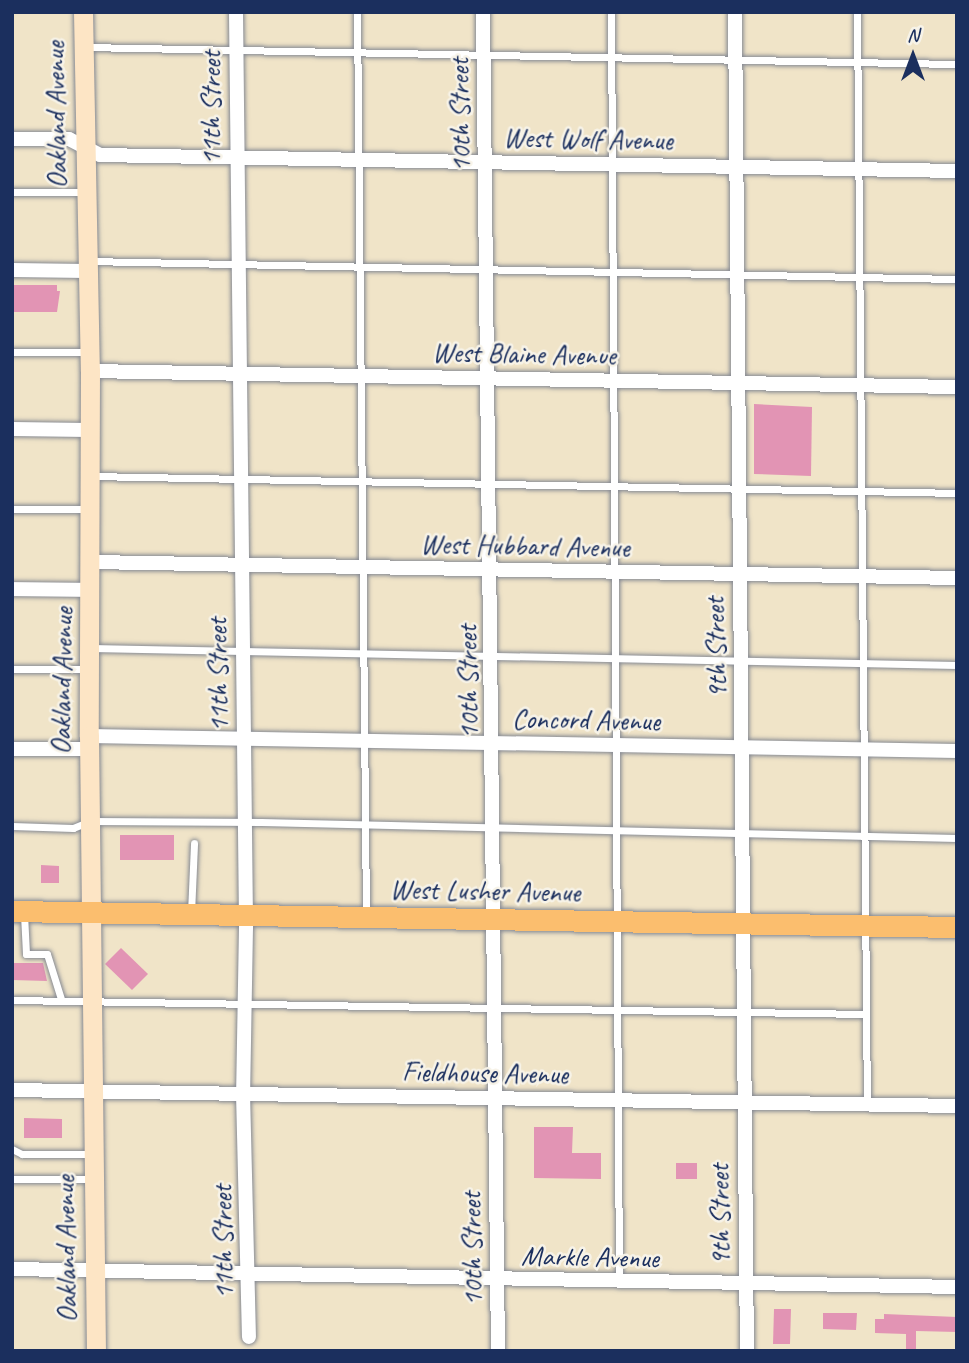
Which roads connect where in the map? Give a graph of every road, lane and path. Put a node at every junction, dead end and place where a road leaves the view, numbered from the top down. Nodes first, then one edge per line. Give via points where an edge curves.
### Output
1 (83, 12) edge
2 (236, 12) edge
3 (357, 12) edge
4 (484, 12) edge
5 (611, 12) edge
6 (734, 12) edge
7 (857, 12) edge
8 (83, 47) junction
9 (235, 50) junction
10 (357, 53) junction
11 (484, 54) junction
12 (611, 57) junction
13 (734, 59) junction
14 (857, 62) junction
15 (957, 64) edge
16 (12, 139) edge
17 (84, 148) junction
18 (235, 157) junction
19 (360, 159) junction
20 (484, 161) junction
21 (612, 164) junction
22 (734, 167) junction
23 (858, 169) junction
24 (957, 171) edge
25 (12, 192) edge
26 (85, 192) junction
27 (237, 265) junction
28 (87, 266) junction
29 (359, 267) junction
30 (488, 269) junction
31 (12, 270) edge
32 (613, 271) junction
33 (736, 272) junction
34 (860, 275) junction
35 (957, 279) edge
36 (12, 352) edge
37 (90, 362) junction
38 (240, 375) junction
39 (362, 377) junction
40 (486, 378) junction
41 (614, 380) junction
42 (736, 382) junction
43 (859, 384) junction
44 (957, 387) edge
45 (12, 429) edge
46 (88, 430) junction
47 (89, 476) junction
48 (241, 479) junction
49 (361, 481) junction
50 (488, 484) junction
51 (615, 486) junction
52 (737, 486) junction
53 (859, 490) junction
54 (957, 493) edge
55 (12, 509) edge
56 (90, 509) junction
57 (92, 562) junction
58 (242, 565) junction
59 (362, 568) junction
60 (490, 570) junction
61 (615, 572) junction
62 (738, 574) junction
63 (861, 576) junction
64 (957, 578) edge
65 (12, 589) edge
66 (92, 590) junction
67 (90, 648) junction
68 (243, 652) junction
69 (366, 654) junction
70 (492, 655) junction
71 (616, 658) junction
72 (740, 660) junction
73 (864, 663) junction
74 (957, 665) edge
75 (12, 669) edge
76 (90, 669) junction
77 (243, 739) junction
78 (366, 741) junction
79 (89, 743) junction
80 (494, 743) junction
81 (617, 745) junction
82 (743, 748) junction
83 (12, 749) edge
84 (864, 750) junction
85 (957, 751) edge
86 (90, 821) junction
87 (245, 822) junction
88 (366, 824) junction
89 (12, 826) edge
90 (493, 826) junction
91 (617, 830) junction
92 (743, 833) junction
93 (866, 836) junction
94 (957, 838) edge
95 (194, 843) dead end
96 (18, 911) edge
97 (91, 912) junction
98 (191, 913) junction
99 (246, 914) junction
100 (366, 916) junction
101 (493, 919) junction
102 (617, 921) junction
103 (744, 924) junction
104 (866, 926) junction
105 (957, 927) edge
106 (61, 999) junction
107 (12, 1000) edge
108 (91, 1000) junction
109 (245, 1002) junction
110 (494, 1007) junction
111 (617, 1010) junction
112 (744, 1014) junction
113 (866, 1014) junction
114 (12, 1090) edge
115 (92, 1090) junction
116 (243, 1093) junction
117 (494, 1097) junction
118 (617, 1100) junction
119 (743, 1103) junction
120 (867, 1105) junction
121 (957, 1106) edge
122 (12, 1149) edge
123 (93, 1154) junction
124 (12, 1179) edge
125 (93, 1179) junction
126 (12, 1269) edge
127 (95, 1270) junction
128 (249, 1274) junction
129 (498, 1280) junction
130 (619, 1282) junction
131 (746, 1283) junction
132 (957, 1287) edge
133 (249, 1337) dead end
134 (96, 1351) edge
135 (498, 1351) edge
136 (747, 1351) edge

1 - 8 street, Oakland Avenue
2 - 9 street, 11th Street
3 - 10 lane
4 - 11 street, 10th Street
5 - 12 lane
6 - 13 street, 9th Street
7 - 14 lane
8 - 9 lane
8 - 17 street, Oakland Avenue
9 - 10 lane
9 - 18 street, 11th Street
10 - 11 lane
10 - 19 lane
11 - 12 lane
11 - 20 street, 10th Street
12 - 13 lane
12 - 21 lane
13 - 14 lane
13 - 22 street, 9th Street
14 - 15 lane
14 - 23 lane
16 - 17 street, West Wolf Avenue via 69,139
17 - 18 street, West Wolf Avenue via 100,155
17 - 26 street, Oakland Avenue
18 - 19 street, West Wolf Avenue
18 - 27 street, 11th Street
19 - 20 street, West Wolf Avenue
19 - 29 lane
20 - 21 street, West Wolf Avenue
20 - 30 street, 10th Street
21 - 22 street, West Wolf Avenue
21 - 32 lane
22 - 23 street, West Wolf Avenue
22 - 33 street, 9th Street
23 - 24 street, West Wolf Avenue
23 - 34 lane
25 - 26 lane
26 - 28 street, Oakland Avenue
27 - 28 lane
27 - 29 lane
27 - 38 street, 11th Street
28 - 31 street
28 - 37 street, Oakland Avenue
29 - 30 lane
29 - 39 lane
30 - 32 lane
30 - 40 street, 10th Street
32 - 33 lane
32 - 41 lane
33 - 34 lane
33 - 42 street, 9th Street
34 - 35 lane
34 - 43 lane
36 - 37 lane
37 - 38 street, West Blaine Avenue
37 - 46 street, Oakland Avenue
38 - 39 street, West Blaine Avenue
38 - 48 street, 11th Street
39 - 40 street, West Blaine Avenue
39 - 49 lane
40 - 41 street, West Blaine Avenue
40 - 50 street, 10th Street
41 - 42 street, West Blaine Avenue
41 - 51 lane
42 - 43 street, West Blaine Avenue
42 - 52 street, 9th Street
43 - 44 street, West Blaine Avenue
43 - 53 lane
45 - 46 street
46 - 47 street, Oakland Avenue
47 - 48 lane
47 - 56 street, Oakland Avenue
48 - 49 lane
48 - 58 street, 11th Street
49 - 50 lane
49 - 59 lane
50 - 51 lane
50 - 60 street, 10th Street
51 - 52 lane
51 - 61 lane
52 - 53 lane
52 - 62 street, 9th Street
53 - 54 lane
53 - 63 lane
55 - 56 lane
56 - 57 street, Oakland Avenue
57 - 58 street, West Hubbard Avenue
57 - 66 street, Oakland Avenue
58 - 59 street, West Hubbard Avenue
58 - 68 street, 11th Street
59 - 60 street, West Hubbard Avenue
59 - 69 lane
60 - 61 street, West Hubbard Avenue
60 - 70 street, 10th Street
61 - 62 street, West Hubbard Avenue
61 - 71 lane
62 - 63 street, West Hubbard Avenue
62 - 72 street, 9th Street
63 - 64 street, West Hubbard Avenue
63 - 73 lane
65 - 66 street
66 - 67 street, Oakland Avenue
67 - 68 lane
67 - 76 street, Oakland Avenue
68 - 69 lane
68 - 77 street, 11th Street
69 - 70 lane
69 - 78 lane
70 - 71 lane
70 - 80 street, 10th Street
71 - 72 lane
71 - 81 lane
72 - 73 lane
72 - 82 street, 9th Street
73 - 74 lane
73 - 84 lane
75 - 76 lane
76 - 79 street, Oakland Avenue
77 - 78 street, Concord Avenue
77 - 79 street, Concord Avenue
77 - 87 street, 11th Street
78 - 80 street, Concord Avenue
78 - 88 lane
79 - 83 street, Concord Avenue
79 - 86 street, Oakland Avenue
80 - 81 street, Concord Avenue
80 - 90 street, 10th Street
81 - 82 street, Concord Avenue
81 - 91 lane
82 - 84 street, Concord Avenue
82 - 92 street, 9th Street
84 - 85 street, Concord Avenue
84 - 93 lane
86 - 87 lane
86 - 89 lane via 73,828
86 - 97 street, Oakland Avenue
87 - 88 lane
87 - 99 street, 11th Street
88 - 90 lane
88 - 100 lane
90 - 91 lane
90 - 101 street, 10th Street
91 - 92 lane
91 - 102 lane
92 - 93 lane
92 - 103 street, 9th Street
93 - 94 lane
93 - 104 lane
95 - 98 lane
96 - 97 main road, West Lusher Avenue
96 - 106 lane via 26,954 47,954
97 - 98 main road, West Lusher Avenue
97 - 108 street, Oakland Avenue
98 - 99 main road, West Lusher Avenue
99 - 100 main road, West Lusher Avenue
99 - 109 street, 11th Street
100 - 101 main road, West Lusher Avenue
101 - 102 main road, West Lusher Avenue
101 - 110 street, 10th Street
102 - 103 main road, West Lusher Avenue
102 - 111 lane
103 - 104 main road, West Lusher Avenue
103 - 112 street, 9th Street
104 - 105 main road, West Lusher Avenue
104 - 113 lane
106 - 107 lane
106 - 108 lane
108 - 109 lane
108 - 115 street, Oakland Avenue
109 - 110 lane
109 - 116 street, 11th Street
110 - 111 lane
110 - 117 street, 10th Street
111 - 112 lane
111 - 118 lane
112 - 113 lane
112 - 119 street, 9th Street
113 - 120 lane
114 - 115 street, Fieldhouse Avenue
115 - 116 street, Fieldhouse Avenue
115 - 123 street, Oakland Avenue
116 - 117 street, Fieldhouse Avenue
116 - 128 street, 11th Street
117 - 118 street, Fieldhouse Avenue
117 - 129 street, 10th Street
118 - 119 street, Fieldhouse Avenue
118 - 130 lane
119 - 120 street, Fieldhouse Avenue
119 - 131 street, 9th Street
120 - 121 street, Fieldhouse Avenue
122 - 123 lane via 22,1154
123 - 125 street, Oakland Avenue
124 - 125 lane
125 - 127 street, Oakland Avenue
126 - 127 street, Markle Avenue
127 - 128 street, Markle Avenue
127 - 134 street, Oakland Avenue
128 - 129 street, Markle Avenue
128 - 133 street, 11th Street
129 - 130 street, Markle Avenue
129 - 135 street, 10th Street
130 - 131 street, Markle Avenue
131 - 132 street, Markle Avenue
131 - 136 street, 9th Street

